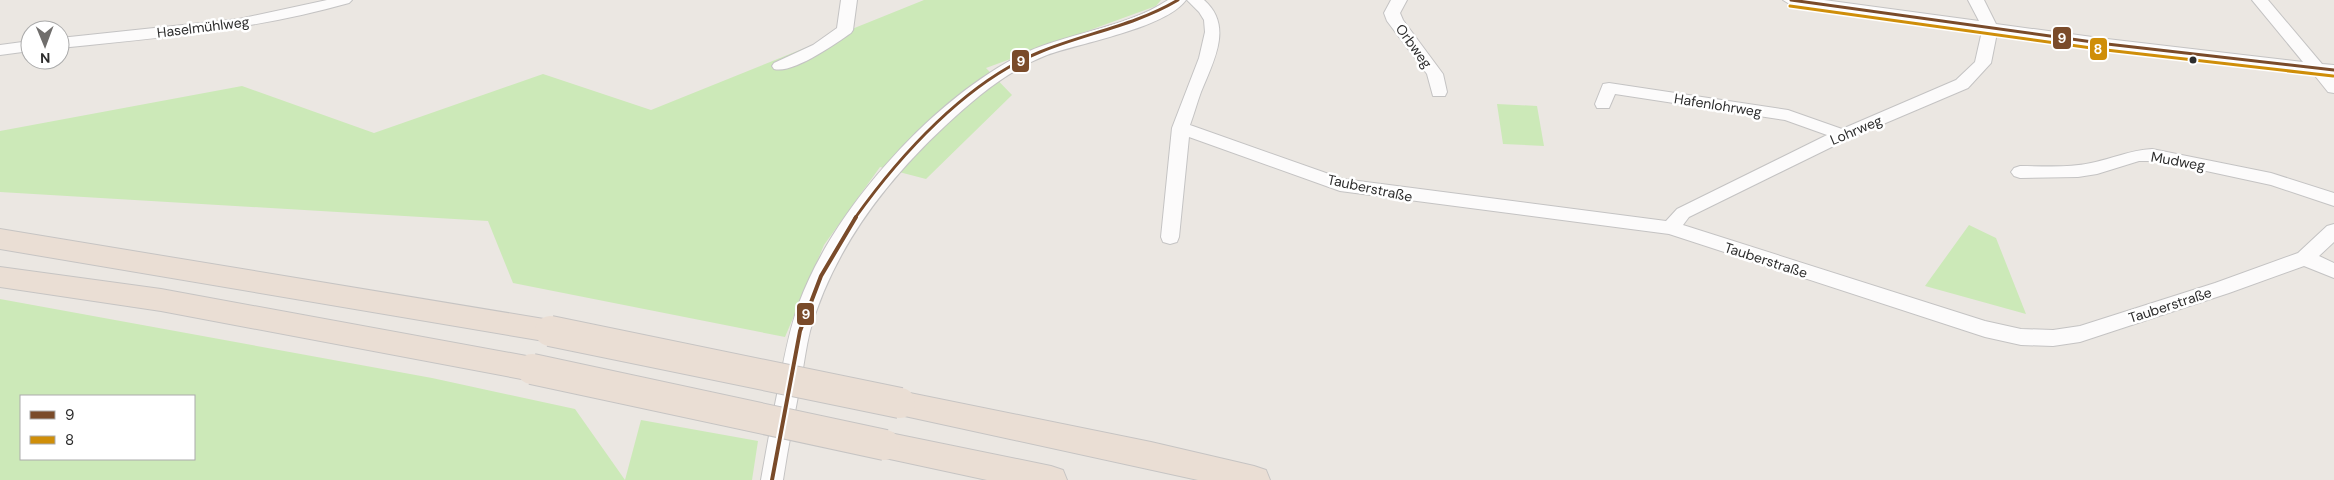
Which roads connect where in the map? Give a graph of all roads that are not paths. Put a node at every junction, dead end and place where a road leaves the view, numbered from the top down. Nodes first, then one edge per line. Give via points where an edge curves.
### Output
1 (344, 0) edge
2 (849, 0) edge
3 (1178, 0) edge
4 (1195, 0) edge
5 (1399, 0) edge
6 (1791, 0) edge
7 (1976, 0) edge
8 (2260, 0) edge
9 (1990, 28) junction
10 (70, 42) edge
11 (20, 47) edge
12 (0, 50) edge
13 (780, 66) dead end
14 (2326, 69) edge
15 (2334, 88) edge
16 (1439, 92) dead end
17 (1603, 104) dead end
18 (1181, 128) junction
19 (1842, 135) junction
20 (2020, 172) dead end
21 (2334, 200) edge
22 (1670, 228) junction
23 (2334, 231) edge
24 (1170, 237) dead end
25 (0, 239) edge
26 (2305, 258) junction
27 (2334, 271) edge
28 (0, 277) edge
29 (772, 480) edge
30 (1050, 480) edge
31 (1254, 480) edge

1 - 10 street, Haselmühlweg via 235,25
2 - 13 street via 845,30 819,48
3 - 29 street via 1149,18 1054,46 1020,61 973,91 898,162 867,198 834,249 800,332
4 - 18 street via 1205,6 1212,18 1212,36 1209,54
5 - 16 street, Orbweg via 1392,13 1395,21 1435,74
6 - 9 street
7 - 9 street
8 - 14 street
9 - 14 street
9 - 19 street, Lohrweg via 1982,63 1962,84
11 - 12 street
14 - 15 street
17 - 19 street, Hafenlohrweg via 1609,88 1788,115
18 - 22 street, Tauberstraße via 1340,184 1368,190
18 - 24 street
19 - 22 street, Lohrweg via 1683,213
20 - 21 street, Mudweg via 2088,169 2131,157 2165,156 2271,179 2318,192
22 - 26 street, Tauberstraße via 1986,330 2021,337 2053,338 2080,334
23 - 26 street, Tauberstraße
25 - 31 highway, bridge via 550,331 1151,455
26 - 27 street
28 - 30 highway, bridge via 161,300 532,369

